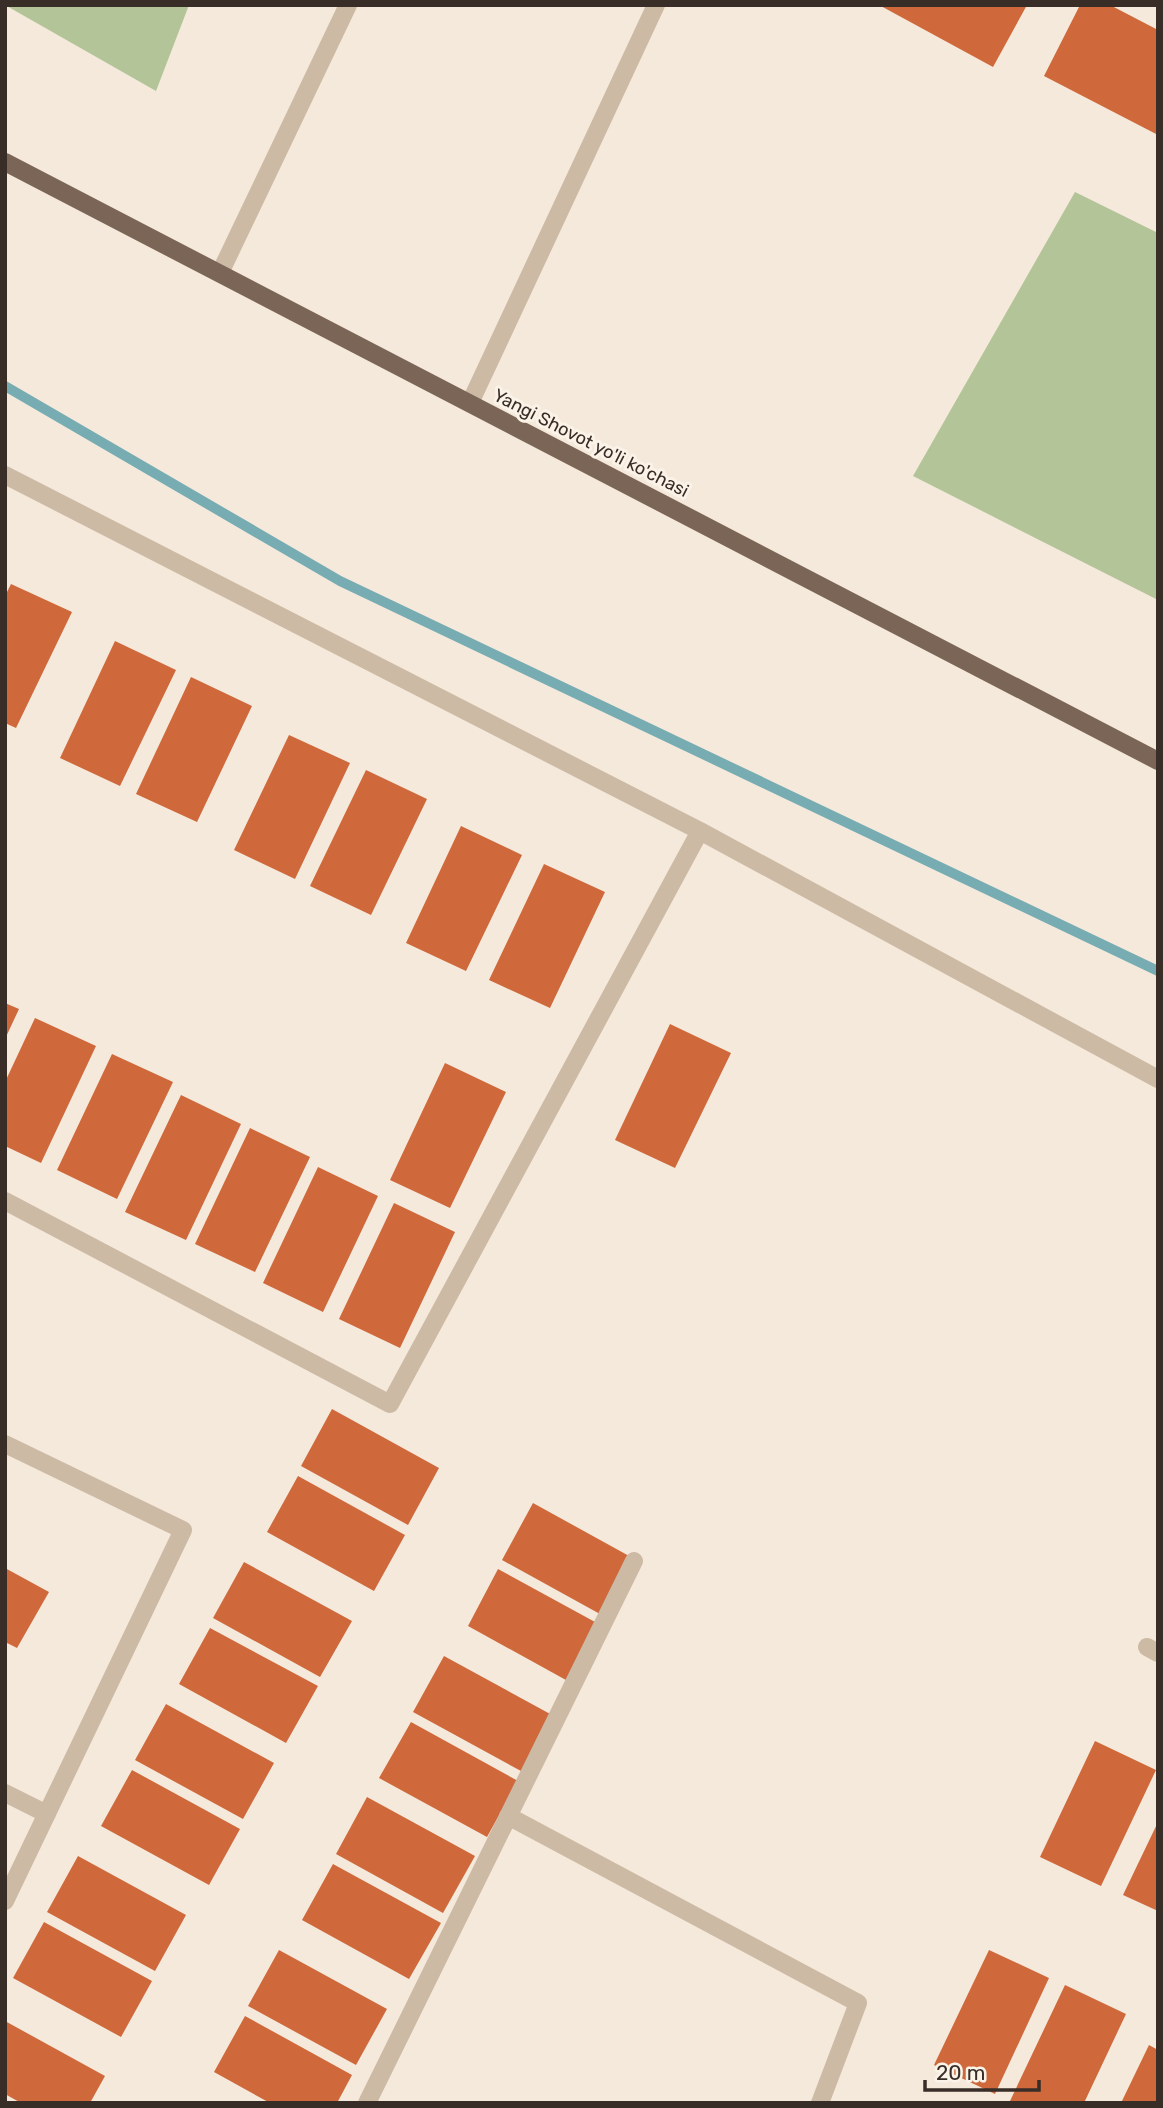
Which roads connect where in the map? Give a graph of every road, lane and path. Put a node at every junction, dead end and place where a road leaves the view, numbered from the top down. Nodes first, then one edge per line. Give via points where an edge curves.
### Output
1 (348, 5) edge
2 (656, 5) edge
3 (5, 162) edge
4 (220, 273) junction
5 (470, 403) junction
6 (5, 475) edge
7 (1158, 761) edge
8 (699, 831) junction
9 (1158, 1079) edge
10 (5, 1201) edge
11 (5, 1444) edge
12 (634, 1561) dead end
13 (5, 1793) edge
14 (47, 1814) junction
15 (508, 1816) junction
16 (5, 1901) edge
17 (367, 2103) edge
18 (820, 2103) edge

1 - 4 street
2 - 5 street
3 - 4 main road, Yangi Shovot yo'li ko'chasi
4 - 5 main road, Yangi Shovot yo'li ko'chasi
5 - 7 main road, Yangi Shovot yo'li ko'chasi
6 - 8 street
8 - 9 street
8 - 10 street via 390,1404
11 - 14 street via 183,1530
12 - 15 street
13 - 14 street
14 - 16 street
15 - 17 street
15 - 18 street via 858,2003

